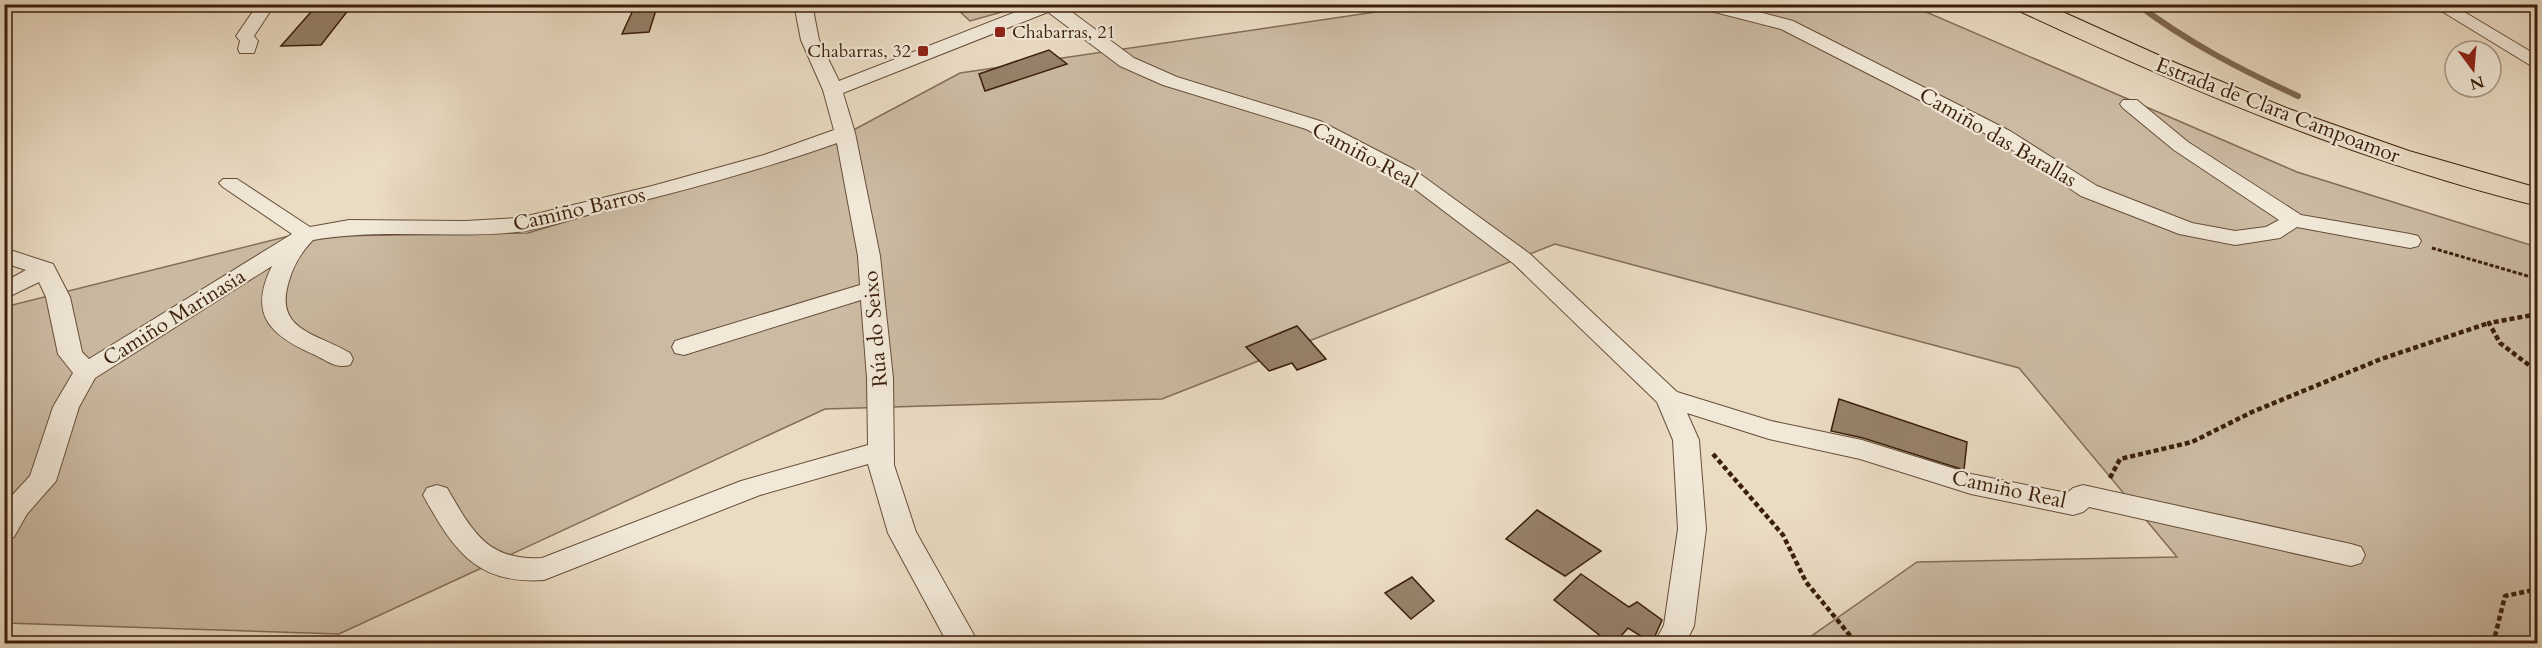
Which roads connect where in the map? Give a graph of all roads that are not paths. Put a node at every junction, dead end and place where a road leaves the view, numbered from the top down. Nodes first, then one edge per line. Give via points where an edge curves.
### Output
1 (267, 4) edge
2 (803, 4) edge
3 (1705, 4) edge
4 (2024, 4) edge
5 (2048, 4) edge
6 (2438, 4) edge
7 (1050, 5) edge
8 (247, 49) dead end
9 (2538, 64) edge
10 (832, 90) junction
11 (2130, 104) dead end
12 (845, 133) junction
13 (230, 183) dead end
14 (2538, 186) edge
15 (2538, 198) edge
16 (2294, 220) junction
17 (306, 235) junction
18 (2410, 242) road end
19 (4, 255) edge
20 (45, 269) junction
21 (873, 289) junction
22 (4, 292) edge
23 (684, 347) dead end
24 (341, 359) dead end
25 (86, 372) junction
26 (1668, 398) junction
27 (879, 452) junction
28 (437, 495) dead end
29 (4, 529) edge
30 (2351, 555) dead end
31 (964, 644) edge
32 (1669, 644) edge

1 - 8 street via 245,36 249,41
2 - 10 street, Rúa do Seixo via 810,40
3 - 16 street, Camiño das Barallas via 1798,30 2003,135 2089,191 2187,229 2235,238 2272,233
4 - 15 main road, Estrada de Clara Campoamor via 2303,124 2418,164
5 - 14 main road, Estrada de Clara Campoamor via 2325,121
6 - 9 street
7 - 10 street
7 - 26 street, Camiño Real via 1127,62 1170,81 1313,125 1406,173 1522,260
10 - 12 street, Rúa do Seixo
11 - 16 street via 2181,146
12 - 17 street, Camiño Barros via 658,191 519,225 349,227
12 - 21 street, Rúa do Seixo
13 - 17 street
16 - 18 street
17 - 24 street via 276,284 276,317 288,332
17 - 25 street, Camiño Marinasia
19 - 20 street
20 - 22 street
20 - 25 street, Camiño Marinasia via 58,297 70,354
21 - 23 street
21 - 27 street, Rúa do Seixo via 880,378
25 - 29 street via 66,407 42,481 17,507
26 - 30 street, Camiño Real via 1769,430 1862,450 1971,484 2073,505 2083,495
26 - 32 street, Camiño Real via 1686,440 1692,529 1679,627
27 - 28 street via 812,468 703,505 544,569 524,572 496,565 478,554 454,525
27 - 31 street, Rúa do Seixo via 902,533

